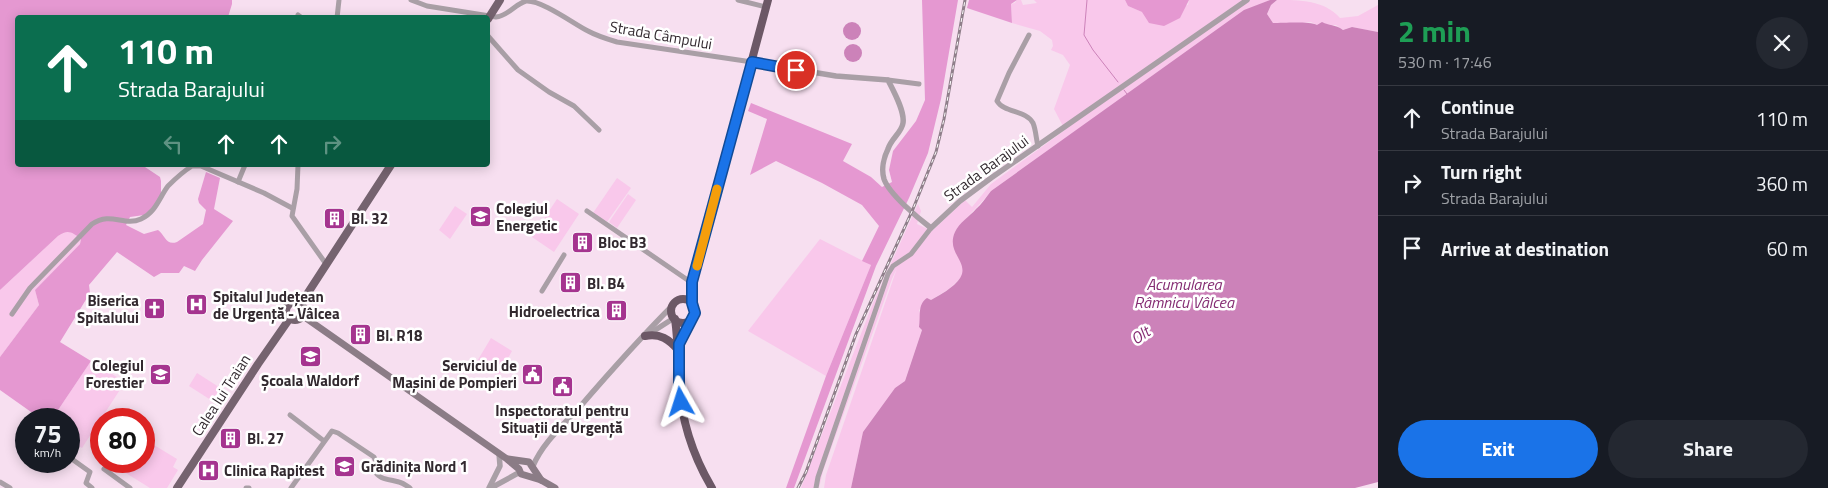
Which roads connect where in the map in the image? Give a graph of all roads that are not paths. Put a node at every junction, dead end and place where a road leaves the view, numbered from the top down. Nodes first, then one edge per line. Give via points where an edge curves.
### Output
1 (339, 0) edge
2 (410, 0) edge
3 (500, 0) edge
4 (738, 0) edge
5 (1247, 0) edge
6 (526, 1) edge
7 (767, 3) edge
8 (337, 15) edge
9 (474, 15) edge
10 (490, 16) edge
11 (490, 18) edge
12 (1029, 35) dead end
13 (490, 38) edge
14 (752, 62) junction
15 (888, 80) junction
16 (919, 84) dead end
17 (599, 130) dead end
18 (1038, 146) junction
19 (190, 167) edge
20 (200, 167) edge
21 (244, 167) edge
22 (298, 167) edge
23 (390, 167) edge
24 (238, 182) junction
25 (292, 208) junction
26 (587, 211) dead end
27 (931, 228) junction
28 (564, 255) dead end
29 (326, 264) junction
30 (692, 282) junction
31 (542, 291) dead end
32 (677, 302) junction
33 (692, 303) junction
34 (300, 305) junction
35 (12, 314) dead end
36 (302, 316) junction
37 (290, 318) junction
38 (675, 319) junction
39 (691, 320) junction
40 (645, 336) junction
41 (637, 342) junction
42 (679, 348) junction
43 (290, 415) dead end
44 (324, 441) junction
45 (499, 453) junction
46 (508, 459) junction
47 (530, 464) junction
48 (80, 465) edge
49 (520, 471) junction
50 (109, 473) edge
51 (528, 475) junction
52 (541, 480) junction
53 (0, 482) edge
54 (10, 488) edge
55 (92, 488) edge
56 (130, 488) edge
57 (177, 488) edge
58 (291, 488) edge
59 (410, 488) edge
60 (490, 488) edge
61 (555, 488) edge
62 (712, 488) edge
63 (816, 488) edge

1 - 8 street
2 - 9 street
3 - 10 main road
4 - 7 street
5 - 18 street, Strada Barajului
6 - 11 street, Strada Câmpului via 502,16
6 - 14 street, Strada Câmpului via 546,5 588,31 617,42
7 - 14 highway
12 - 18 street via 997,101 1032,122
13 - 17 street via 518,70 574,106
14 - 15 street via 836,76
14 - 30 highway
15 - 16 street
15 - 27 street via 904,122 887,151 884,174 888,186
18 - 27 street, Strada Barajului via 960,201
19 - 35 street via 169,185 154,210 140,219 97,220 30,288
20 - 24 street
21 - 24 street
22 - 25 street
23 - 29 main road, Calea lui Traian
24 - 25 street
25 - 29 street via 293,219
26 - 30 street
27 - 63 street, Strada Barajului via 911,254 893,266 888,274
28 - 31 street
29 - 34 main road, Calea lui Traian
30 - 32 highway
30 - 33 highway
32 - 33 highway via 686,300
32 - 38 highway via 672,310
32 - 41 street
33 - 39 highway via 695,313
34 - 36 main road via 304,310
34 - 37 main road, Calea lui Traian via 289,305 287,313
36 - 37 main road via 295,320
36 - 45 main road
37 - 57 main road, Calea lui Traian
38 - 39 highway via 684,323
38 - 40 street
38 - 42 highway
39 - 42 highway
40 - 41 street
40 - 42 highway via 663,336
41 - 47 street
42 - 62 highway via 679,383 686,425
43 - 44 street
44 - 58 street
44 - 59 street via 334,431 376,459 374,470 377,474
45 - 46 main road
45 - 60 street via 500,466
46 - 47 main road
46 - 49 main road
47 - 49 main road via 520,465
47 - 51 main road via 532,473
47 - 52 main road
48 - 55 street via 90,472 86,483
49 - 51 main road
49 - 60 street
50 - 56 street
51 - 52 main road
52 - 61 main road
53 - 54 street

